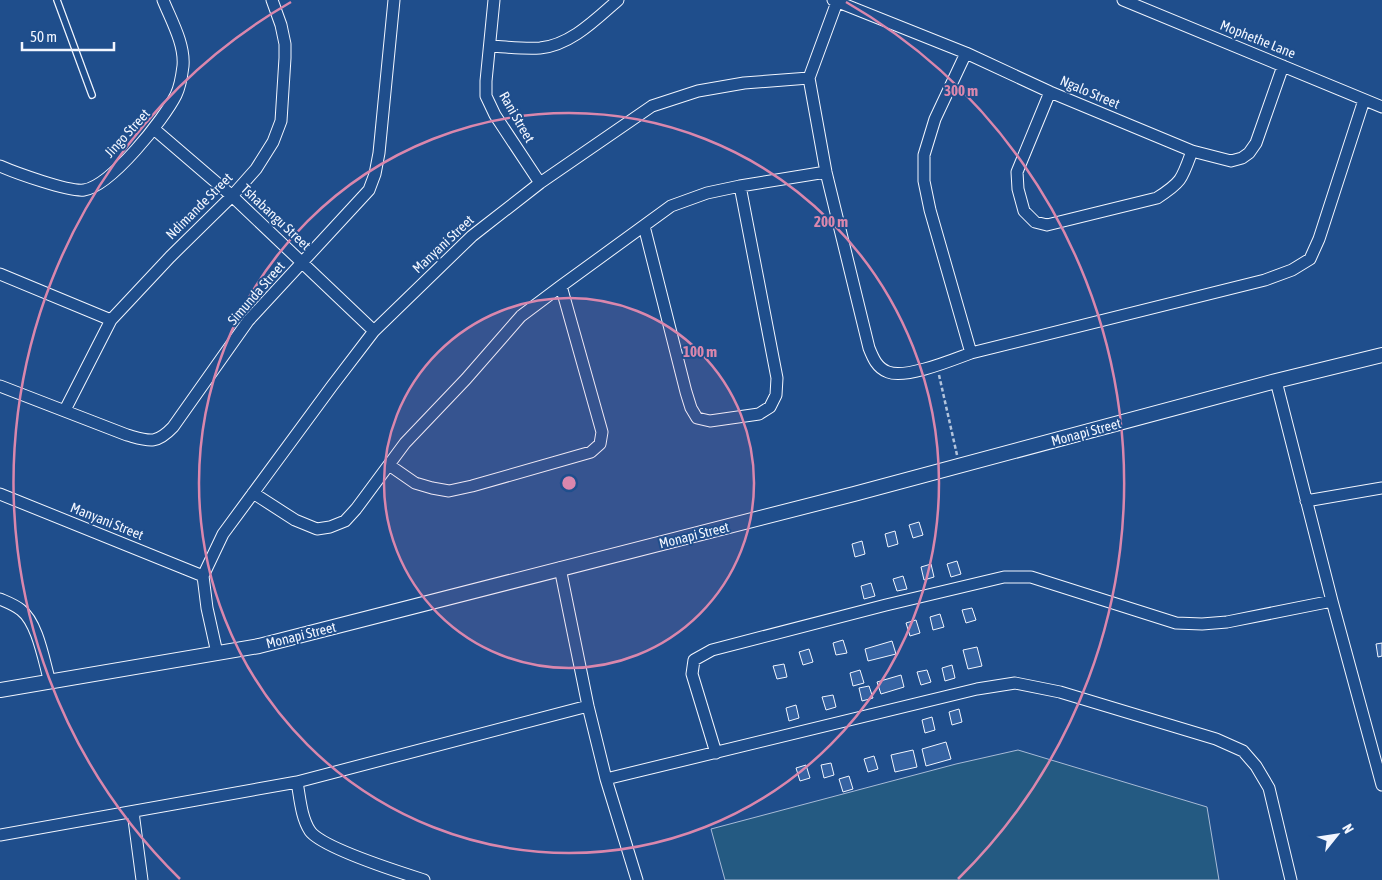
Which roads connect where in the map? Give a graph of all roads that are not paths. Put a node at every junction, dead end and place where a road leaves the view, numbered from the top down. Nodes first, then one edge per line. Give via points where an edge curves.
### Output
1 (57, 0) edge
2 (163, 0) edge
3 (272, 0) edge
4 (394, 0) edge
5 (494, 0) edge
6 (618, 0) edge
7 (1123, 0) edge
8 (835, 1) edge
9 (490, 46) junction
10 (966, 53) junction
11 (1283, 66) junction
12 (809, 78) junction
13 (1050, 92) junction
14 (92, 95) dead end
15 (1364, 100) junction
16 (1382, 107) edge
17 (154, 129) junction
18 (1192, 151) junction
19 (0, 166) edge
20 (826, 172) junction
21 (540, 183) junction
22 (740, 186) junction
23 (232, 196) junction
24 (644, 226) junction
25 (302, 262) junction
26 (0, 274) edge
27 (561, 286) junction
28 (111, 320) junction
29 (374, 331) junction
30 (971, 353) junction
31 (1382, 355) edge
32 (1276, 381) junction
33 (0, 386) edge
34 (65, 410) junction
35 (389, 465) junction
36 (1382, 488) edge
37 (253, 493) junction
38 (0, 494) edge
39 (1306, 501) junction
40 (560, 568) junction
41 (203, 576) junction
42 (0, 600) edge
43 (1332, 601) junction
44 (217, 653) junction
45 (50, 682) junction
46 (0, 690) edge
47 (588, 706) junction
48 (716, 753) junction
49 (606, 780) junction
50 (297, 782) junction
51 (1382, 785) edge
52 (133, 812) junction
53 (0, 835) edge
54 (634, 879) edge
55 (142, 880) edge
56 (424, 880) edge
57 (1291, 880) edge

1 - 14 lane
2 - 17 street, Jingo Street via 183,55 183,66 177,94
3 - 23 street, Ndimande Street via 285,44 281,121 273,142 256,169
4 - 25 street, Simunda Street via 375,174 369,190
5 - 9 street, Rani Street
6 - 9 street via 583,30 556,44 542,48
7 - 11 street, Mophethe Lane
8 - 10 street, Ngalo Street
8 - 12 street
9 - 21 street, Rani Street via 486,96
10 - 13 street, Ngalo Street
10 - 30 street via 935,119 924,155 924,181
11 - 15 street, Mophethe Lane
11 - 18 street, Ngalo Street via 1250,153 1231,161
12 - 20 street
12 - 21 street, Manyani Street via 744,83 698,91 652,106
13 - 18 street, Ngalo Street
13 - 18 street via 1017,172 1024,211 1035,222 1047,225 1157,198 1183,177
15 - 16 street, Mophethe Lane
15 - 30 street via 1310,259 1265,280
17 - 19 street, Jingo Street via 108,178 83,190 18,174
17 - 23 street, Tshabangu Street
20 - 22 street
20 - 30 street via 874,361 882,370 901,374
21 - 29 street, Manyani Street via 472,236
22 - 24 street via 671,206
22 - 24 street via 777,378 776,395 770,407 759,414 710,421 697,418 686,392
23 - 25 street, Tshabangu Street
23 - 28 street, Ndimande Street
24 - 27 street
25 - 29 street, Tshabangu Street
25 - 34 street, Simunda Street via 248,321 164,437 145,440
26 - 28 street
27 - 35 street via 521,316 405,443
27 - 35 street via 602,432 600,444 591,452 449,491 415,483
28 - 34 street, Ndimande Street
29 - 37 street, Manyani Street
31 - 32 street, Monapi Street
32 - 39 street
32 - 40 street, Monapi Street
33 - 34 street, Simunda Street
35 - 37 street via 345,521 330,527 316,529 295,520
36 - 39 street
37 - 41 street, Manyani Street via 223,534
38 - 41 street, Manyani Street
39 - 43 street
40 - 44 street, Monapi Street via 259,646
40 - 47 street
41 - 44 street
42 - 45 street via 20,609 28,617
43 - 48 street via 1227,622 1176,623 1031,577 1004,576 886,605 712,650 694,660 692,674
43 - 51 street
44 - 45 street, Monapi Street
45 - 46 street, Monapi Street
47 - 49 street
47 - 50 street
48 - 49 street
48 - 57 street via 977,689 1015,683 1060,692 1243,751 1269,788
49 - 54 street
50 - 52 street
50 - 56 street via 311,833 364,860
52 - 53 street
52 - 55 street

